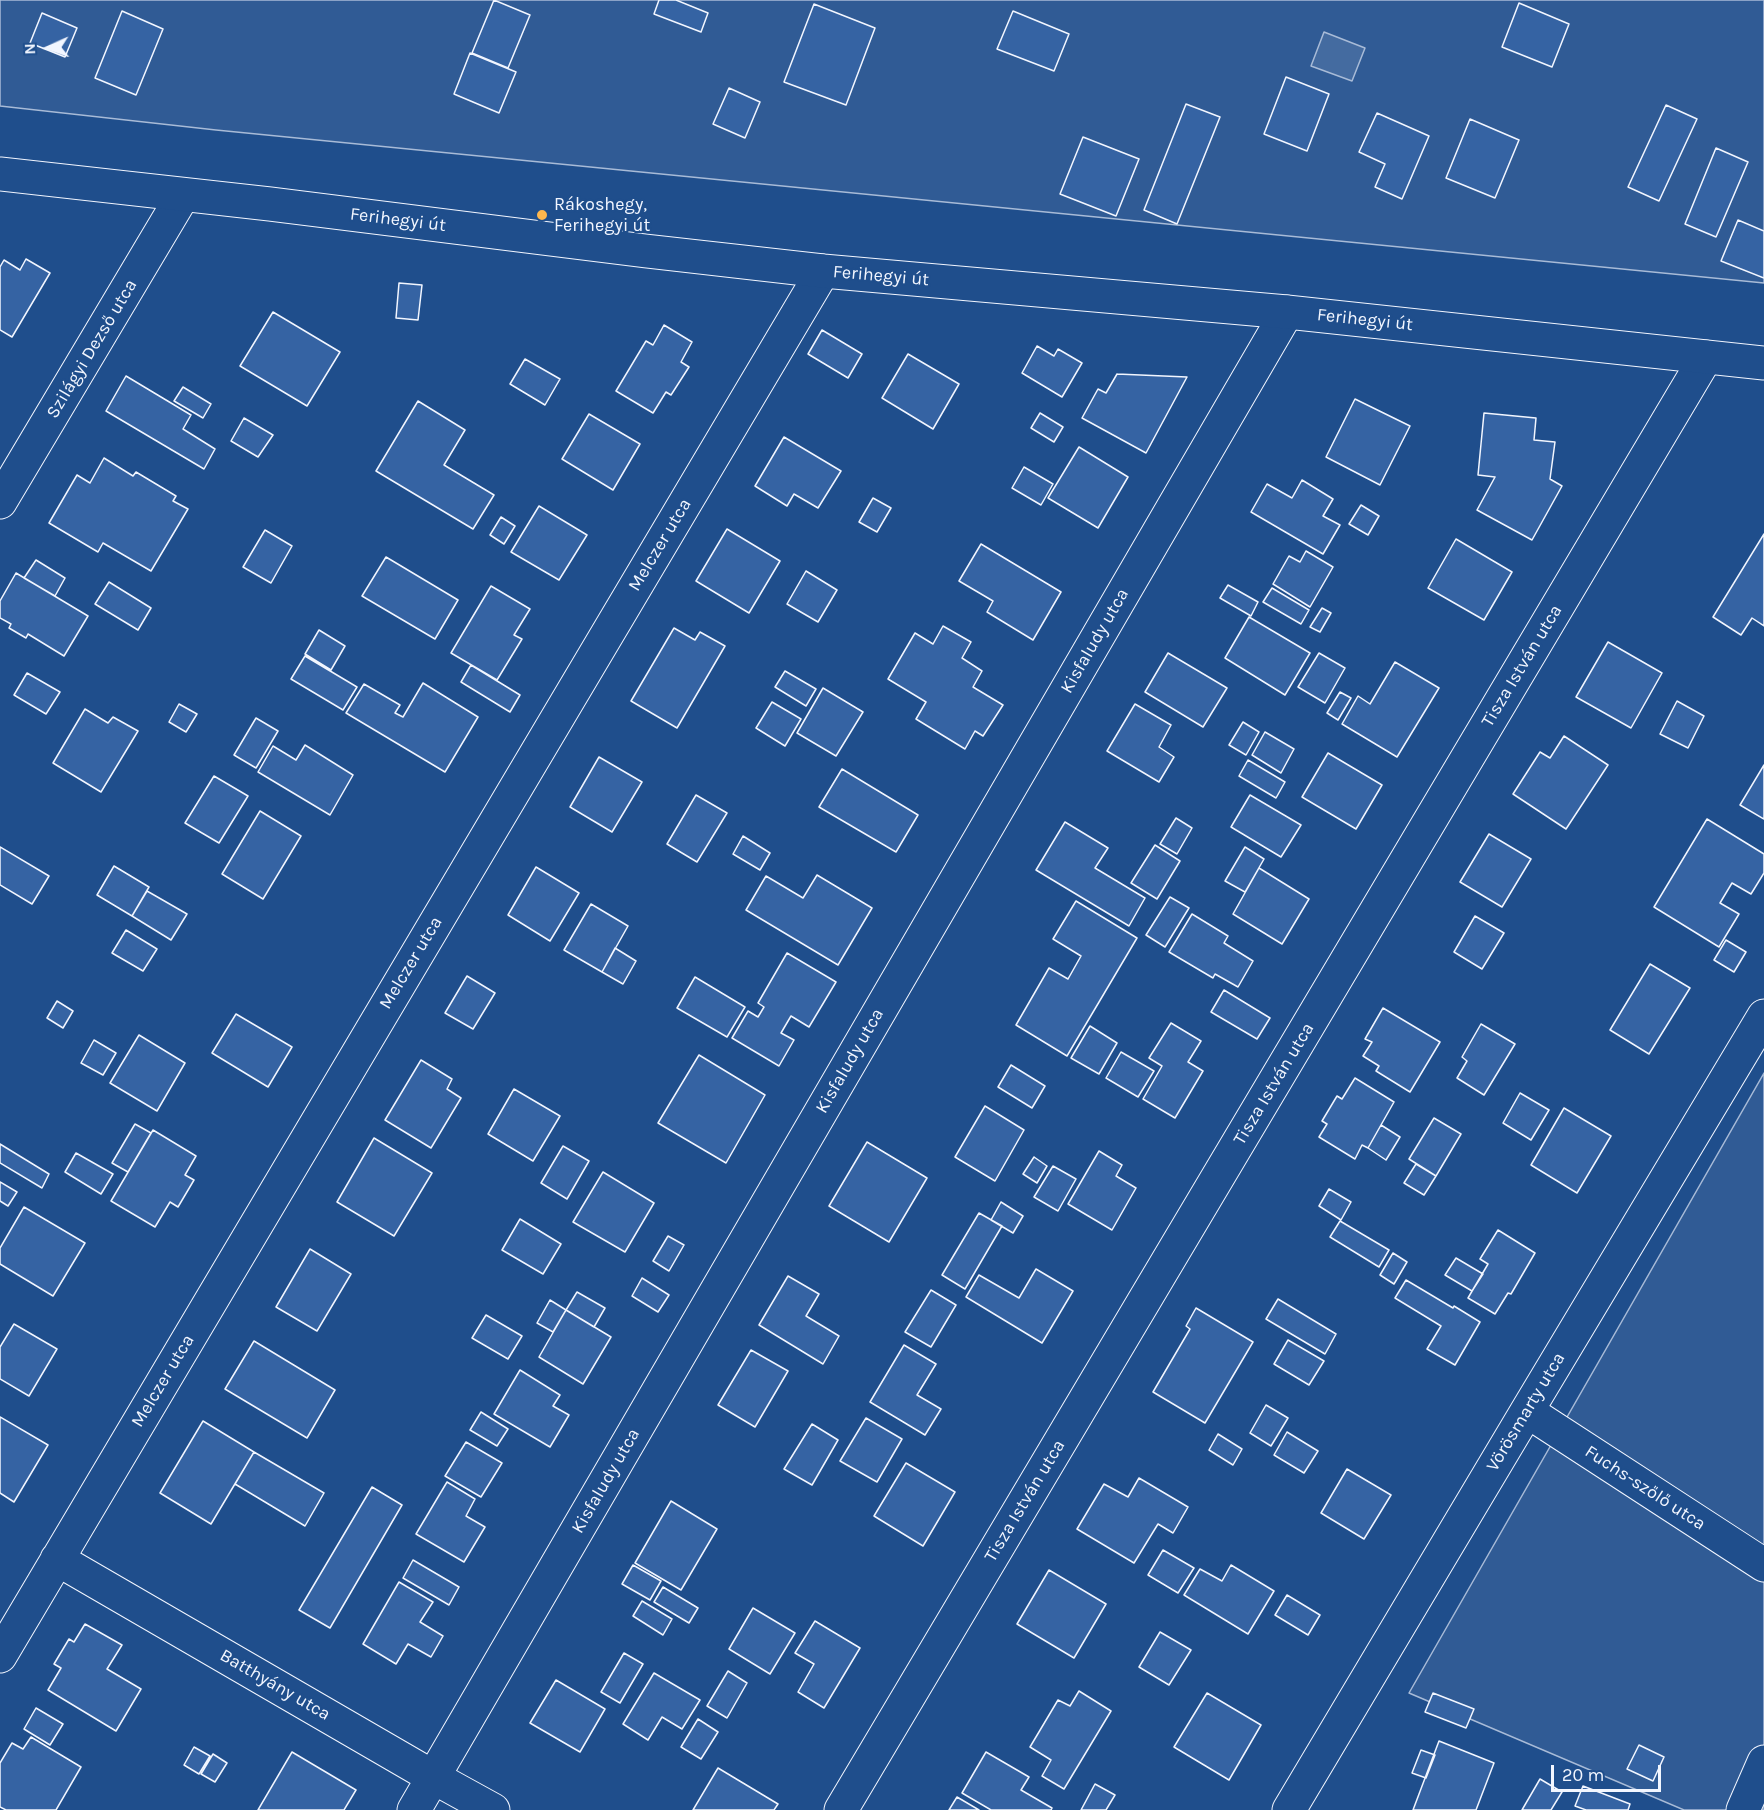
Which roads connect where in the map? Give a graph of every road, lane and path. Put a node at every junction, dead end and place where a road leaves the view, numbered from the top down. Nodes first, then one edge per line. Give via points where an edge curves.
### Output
1 (0, 174) edge
2 (183, 195) junction
3 (823, 270) junction
4 (1287, 312) junction
5 (1706, 357) junction
6 (1764, 363) edge
7 (0, 502) edge
8 (1764, 1016) edge
9 (1527, 1411) junction
10 (57, 1559) junction
11 (1764, 1565) edge
12 (0, 1656) edge
13 (1764, 1762) edge
14 (433, 1777) junction
15 (414, 1810) edge
16 (493, 1810) edge
17 (841, 1810) edge
18 (1289, 1810) edge
19 (1743, 1810) edge

1 - 2 street, Ferihegyi út
2 - 3 street, Ferihegyi út
2 - 7 street, Szilágyi Dezső utca
3 - 4 street, Ferihegyi út
3 - 10 street, Melczer utca
4 - 5 street, Ferihegyi út
4 - 14 street, Kisfaludy utca
5 - 6 street, Ferihegyi út
5 - 17 street, Tisza István utca
8 - 9 street, Vörösmarty utca
9 - 11 street, Fuchs-szőlő utca
9 - 18 street, Vörösmarty utca
10 - 12 street, Melczer utca
10 - 14 street, Batthyány utca
13 - 19 street
14 - 15 street, Kisfaludy utca
14 - 16 street, Batthyány utca

